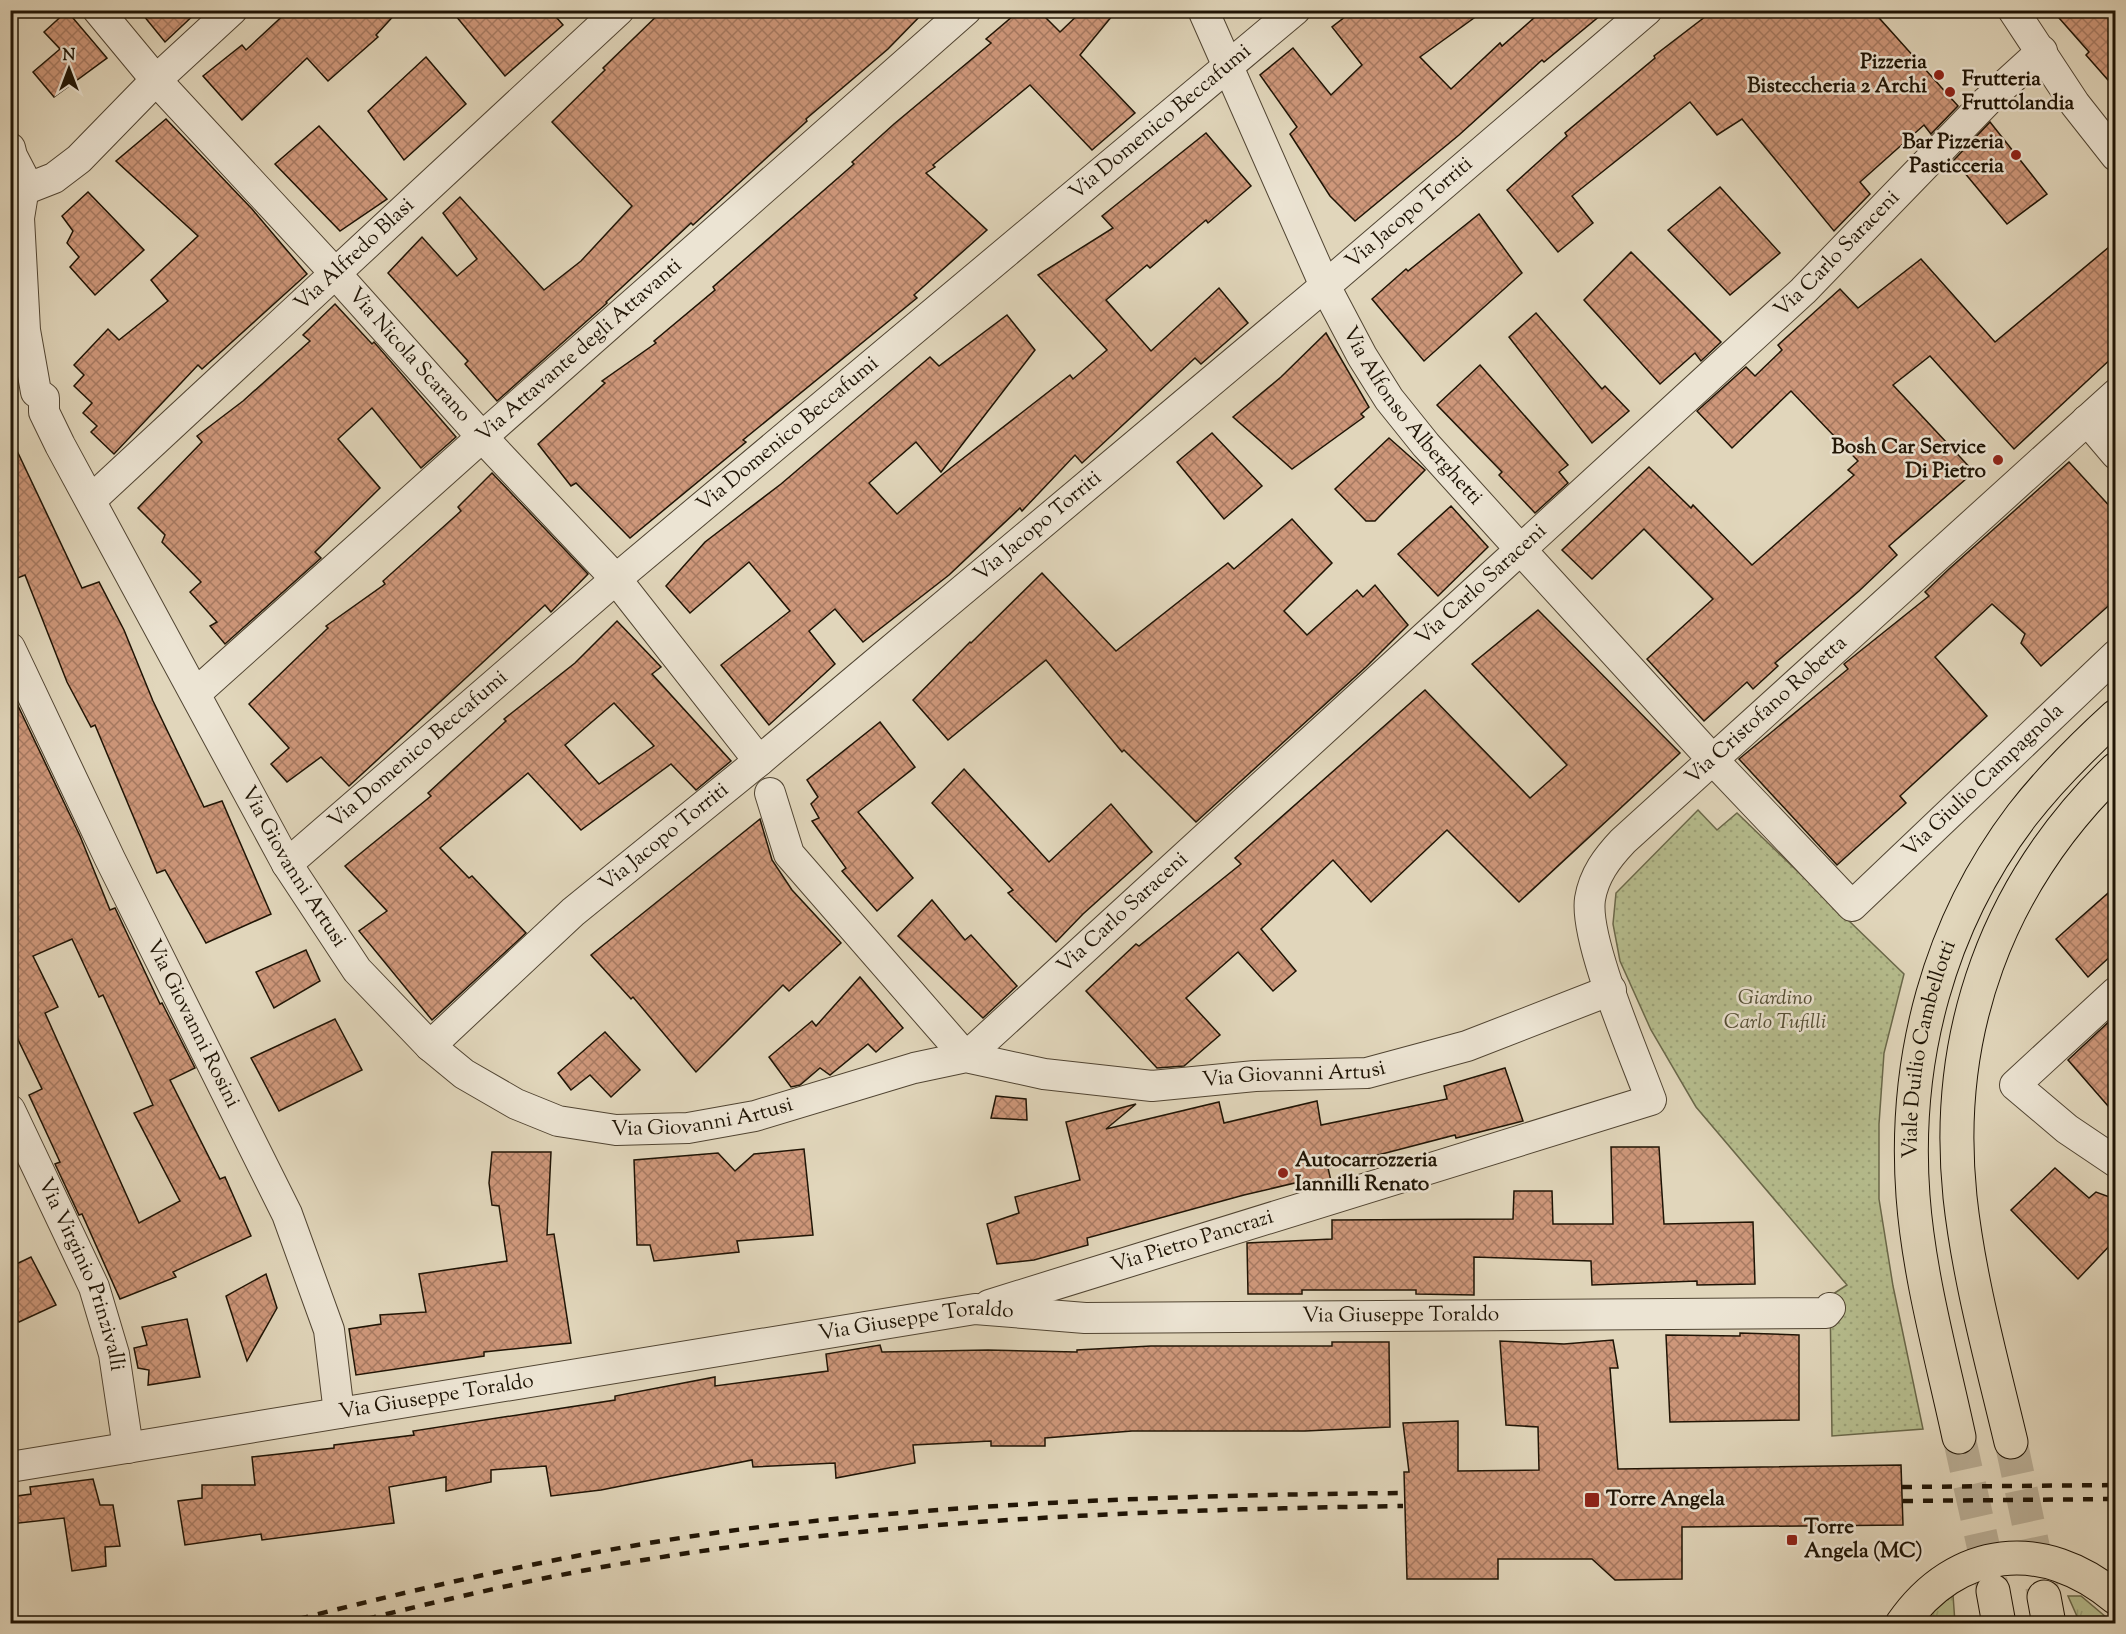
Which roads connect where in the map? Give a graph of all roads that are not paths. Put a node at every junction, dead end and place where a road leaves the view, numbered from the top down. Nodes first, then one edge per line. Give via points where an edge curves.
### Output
1 (98, 10) edge
2 (232, 10) edge
3 (619, 10) edge
4 (966, 10) edge
5 (1203, 10) edge
6 (1294, 10) edge
7 (1647, 10) edge
8 (2013, 10) edge
9 (2042, 51) junction
10 (1227, 68) junction
11 (156, 80) junction
12 (10, 148) edge
13 (2115, 156) edge
14 (25, 182) junction
15 (335, 273) junction
16 (1325, 286) junction
17 (2115, 394) edge
18 (2087, 420) junction
19 (482, 437) junction
20 (2115, 454) edge
21 (91, 500) junction
22 (1521, 550) junction
23 (616, 579) junction
24 (10, 648) edge
25 (2115, 655) edge
26 (196, 693) junction
27 (2115, 716) edge
28 (1713, 760) junction
29 (759, 761) junction
30 (2115, 769) edge
31 (770, 793) dead end
32 (287, 864) junction
33 (1852, 906) joint
34 (1611, 990) junction
35 (2115, 992) edge
36 (430, 1046) junction
37 (966, 1057) junction
38 (1651, 1100) joint
39 (10, 1110) edge
40 (2115, 1162) edge
41 (1830, 1308) dead end
42 (975, 1309) junction
43 (339, 1413) junction
44 (1959, 1437) tunnel mouth
45 (2011, 1442) tunnel mouth
46 (128, 1448) junction
47 (10, 1467) edge
48 (1993, 1591) tunnel mouth
49 (2115, 1598) edge
50 (1902, 1623) edge
51 (1999, 1623) edge

1 - 11 street, Via Nicola Scarano
2 - 11 street
3 - 15 street, Via Alfredo Blasi
4 - 19 street, Via Attavante degli Attavanti
5 - 10 street, Via Alfonso Alberghetti
6 - 10 street, Via Domenico Beccafumi
7 - 16 street, Via Jacopo Torriti
8 - 9 street
9 - 13 street via 2075,104
9 - 22 street, Via Carlo Saraceni via 1987,101 1803,291
10 - 16 street, Via Alfonso Alberghetti
10 - 23 street, Via Domenico Beccafumi
11 - 14 street via 64,172 31,187
11 - 15 street, Via Nicola Scarano
12 - 14 street
14 - 21 street, Via Giovanni Artusi via 19,218 30,364 36,392 44,398 44,412
15 - 19 street, Via Nicola Scarano
15 - 21 street, Via Alfredo Blasi
16 - 22 street, Via Alfonso Alberghetti via 1389,399
16 - 29 street, Via Jacopo Torriti
17 - 18 street, Via Cristofano Robetta
18 - 20 street
18 - 28 street, Via Cristofano Robetta
19 - 23 street, Via Nicola Scarano
19 - 26 street, Via Attavante degli Attavanti
21 - 26 street, Via Giovanni Artusi
22 - 28 street, Via Alfonso Alberghetti
22 - 37 street, Via Carlo Saraceni
23 - 29 street, Via Nicola Scarano
23 - 32 street, Via Domenico Beccafumi
24 - 43 street, Via Giovanni Rosini via 287,1214 329,1330
25 - 33 street, Via Giulio Campagnola
26 - 32 street, Via Giovanni Artusi
27 - 44 main road, Viale Duilio Cambellotti via 2040,793 1990,862 1971,894 1949,946 1921,1038 1912,1129 1913,1197
28 - 33 street, Via Alfonso Alberghetti
28 - 34 street, Via Cristofano Robetta via 1623,841 1595,881 1591,921
29 - 36 street, Via Jacopo Torriti via 573,912
30 - 45 main road, Viale Duilio Cambellotti via 2051,841 2016,897 1985,969 1962,1058 1957,1127 1962,1215
31 - 37 street via 789,854
32 - 36 street, Via Giovanni Artusi via 357,970
34 - 37 street, Via Giovanni Artusi via 1467,1046 1367,1073 1255,1076 1152,1086 1044,1074
34 - 38 street, Via Cristofano Robetta
35 - 40 street via 2015,1084 2067,1129
36 - 37 street, Via Giovanni Artusi via 464,1074 516,1104 558,1121 616,1130 688,1128 755,1116 914,1068
38 - 42 street, Via Pietro Pancrazi
39 - 46 street, Via Virginio Prinzivalli via 94,1287 114,1354
41 - 42 street, Via Giuseppe Toraldo via 1826,1312 1085,1318
42 - 43 street, Via Giuseppe Toraldo
43 - 46 street, Via Giuseppe Toraldo
46 - 47 street, Via Giuseppe Toraldo
48 - 51 main road
49 - 50 main road via 2066,1568 2039,1560 2004,1557 1953,1575 1921,1600

